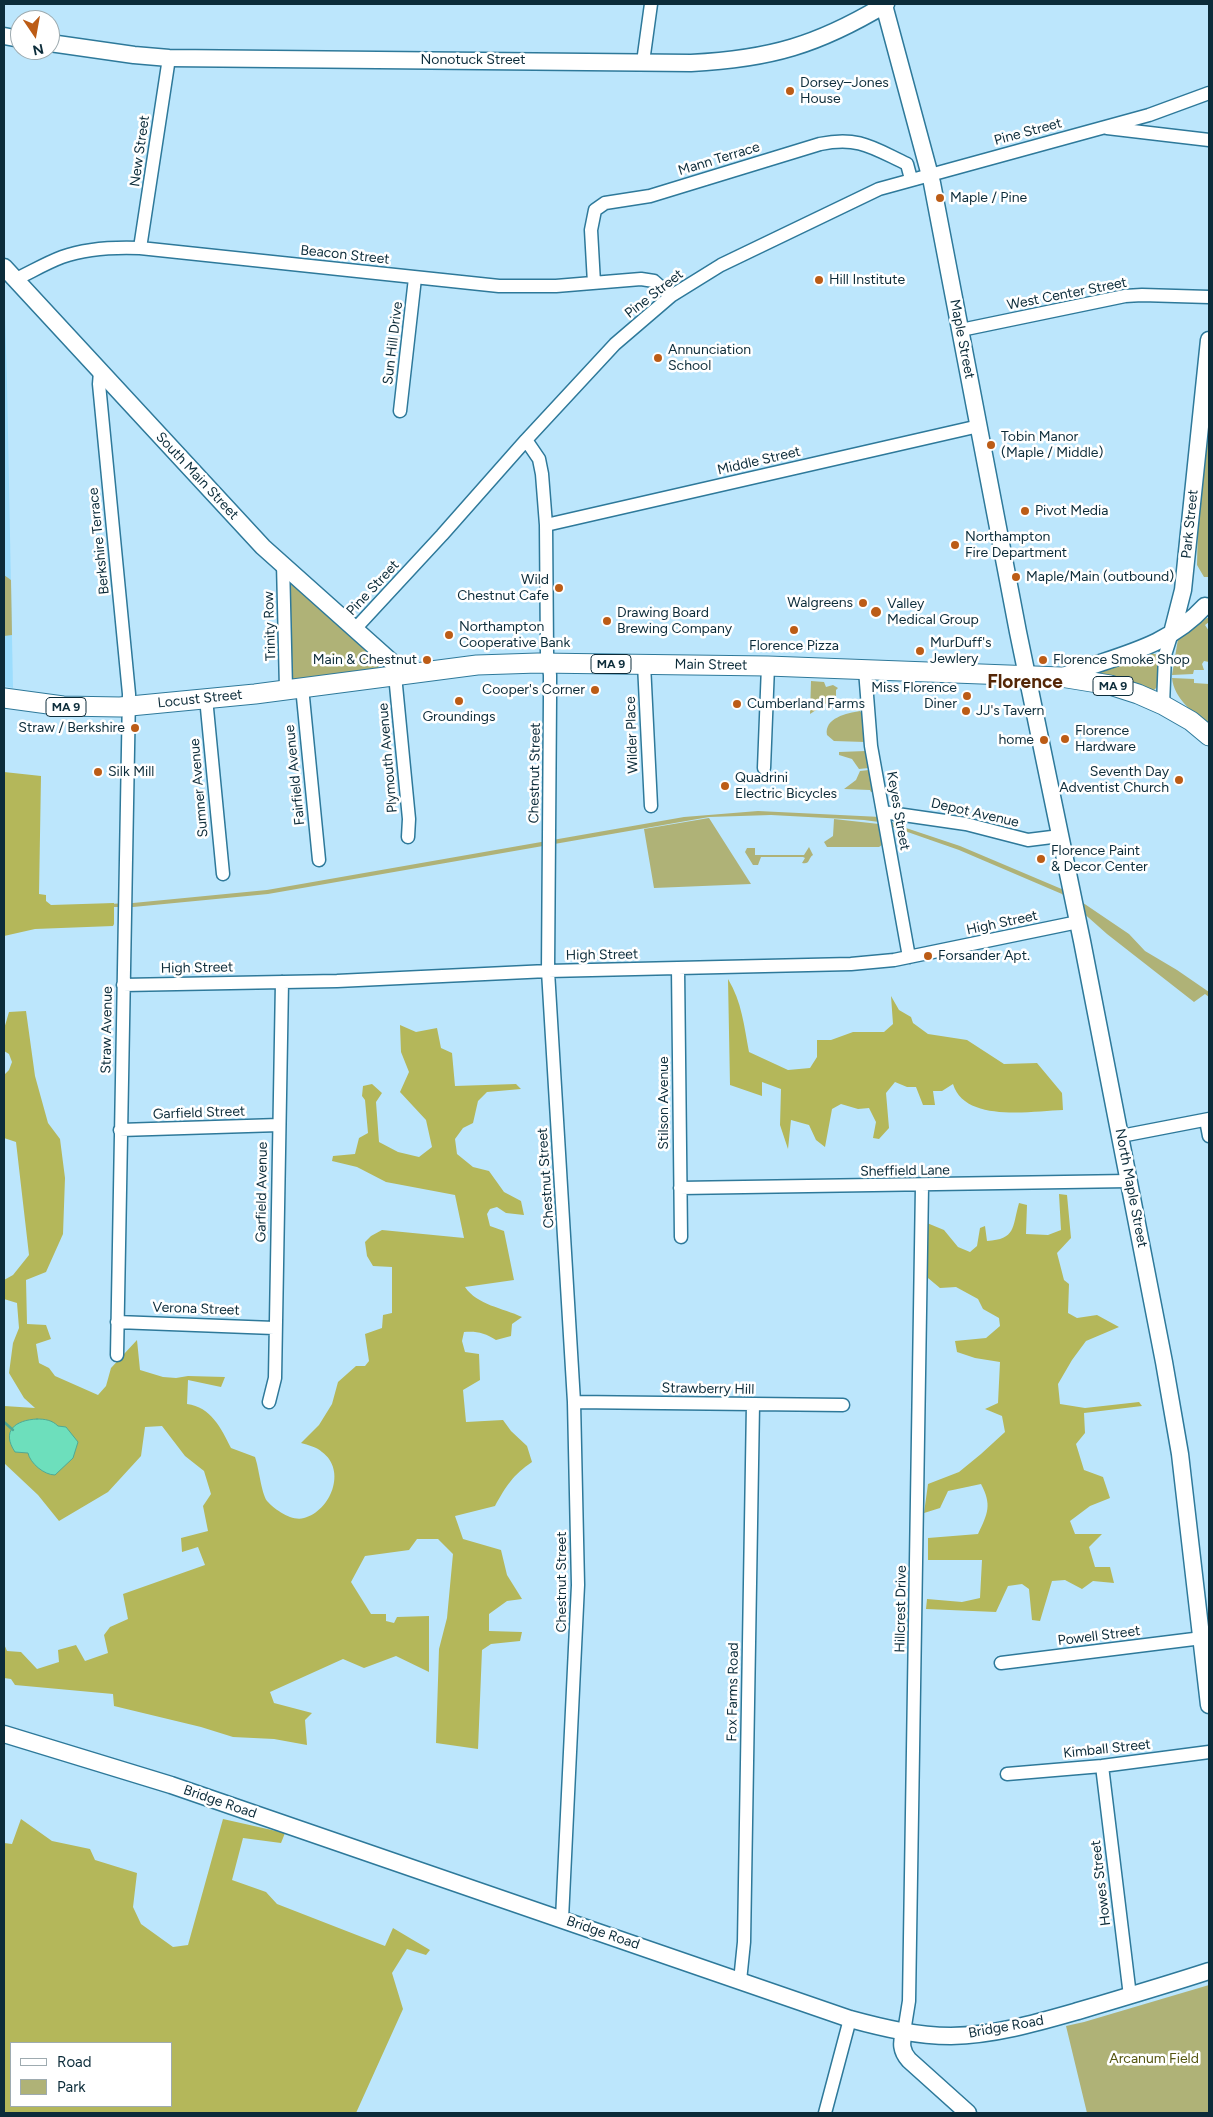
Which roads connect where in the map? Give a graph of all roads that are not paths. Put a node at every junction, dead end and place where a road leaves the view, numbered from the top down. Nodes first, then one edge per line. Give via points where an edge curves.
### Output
1 (651, 4) edge
2 (885, 4) edge
3 (865, 15) junction
4 (891, 32) junction
5 (60, 44) edge
6 (169, 58) junction
7 (643, 62) junction
8 (1209, 93) edge
9 (1102, 128) junction
10 (1209, 140) edge
11 (930, 175) junction
12 (912, 179) junction
13 (140, 248) junction
14 (4, 267) edge
15 (415, 278) junction
16 (16, 279) junction
17 (594, 283) junction
18 (672, 296) junction
19 (1209, 297) edge
20 (961, 330) junction
21 (1209, 340) edge
22 (100, 372) junction
23 (400, 411) dead end
24 (979, 426) junction
25 (526, 440) junction
26 (546, 524) junction
27 (283, 563) junction
28 (1207, 604) edge
29 (1180, 607) junction
30 (355, 629) junction
31 (1172, 633) junction
32 (548, 663) junction
33 (644, 664) junction
34 (768, 666) junction
35 (865, 670) junction
36 (395, 675) junction
37 (1028, 676) junction
38 (1061, 677) junction
39 (294, 688) junction
40 (4, 698) edge
41 (206, 698) junction
42 (1163, 705) junction
43 (129, 706) junction
44 (1209, 736) edge
45 (764, 768) dead end
46 (650, 806) dead end
47 (883, 812) junction
48 (1060, 836) junction
49 (408, 837) dead end
50 (319, 860) dead end
51 (223, 874) dead end
52 (1078, 922) junction
53 (909, 957) junction
54 (678, 968) junction
55 (548, 971) junction
56 (282, 982) junction
57 (123, 985) junction
58 (1208, 1119) edge
59 (279, 1125) junction
60 (120, 1130) junction
61 (1121, 1136) junction
62 (1209, 1136) edge
63 (1130, 1181) junction
64 (922, 1186) junction
65 (680, 1188) junction
66 (681, 1237) dead end
67 (117, 1322) junction
68 (274, 1328) junction
69 (117, 1355) dead end
70 (269, 1402) dead end
71 (574, 1402) junction
72 (753, 1404) junction
73 (843, 1405) dead end
74 (1202, 1638) junction
75 (1001, 1663) dead end
76 (1209, 1705) edge
77 (4, 1734) edge
78 (1209, 1752) edge
79 (1102, 1766) junction
80 (1007, 1774) dead end
81 (562, 1919) junction
82 (1209, 1971) edge
83 (740, 1981) junction
84 (1130, 1996) junction
85 (850, 2019) junction
86 (904, 2032) junction
87 (825, 2113) edge
88 (968, 2113) edge

1 - 7 street
2 - 3 main road, Nonotuck Street
2 - 4 main road, Maple Street
3 - 4 main road
3 - 7 main road, Nonotuck Street via 826,36 766,56 716,62
4 - 11 main road, Maple Street
5 - 6 main road, Nonotuck Street
6 - 7 main road, Nonotuck Street
6 - 13 street, New Street
8 - 9 street, Pine Street
9 - 10 street, Pine Street
9 - 11 street, Pine Street
11 - 12 street, Pine Street
11 - 20 main road, Maple Street
12 - 17 street, Mann Terrace via 907,164 862,143 841,140 650,196 605,202 595,210 592,222
12 - 18 street, Pine Street via 860,197 721,265
13 - 15 street, Beacon Street
13 - 16 street, Beacon Street via 114,247 72,255
14 - 16 main road, South Main Street
15 - 17 street, Beacon Street via 499,286
15 - 23 street, Sun Hill Drive
16 - 22 main road, South Main Street
17 - 18 street, Beacon Street via 641,278 654,281
18 - 25 street, Pine Street via 615,344
19 - 20 street, West Center Street via 1125,296
20 - 24 main road, Maple Street
21 - 29 main road, Park Street
22 - 27 main road, South Main Street via 246,529
22 - 43 street, Berkshire Terrace
24 - 26 street, Middle Street
24 - 37 main road, Maple Street
25 - 26 street, Chestnut Street via 540,464
25 - 30 street, Pine Street
26 - 32 street, Chestnut Street
27 - 30 main road, South Main Street
27 - 39 street, Trinity Row
28 - 29 main road via 1189,609
28 - 31 main road
29 - 31 main road, Park Street
30 - 36 main road, South Main Street via 394,664
31 - 38 main road via 1146,648
31 - 42 street, Park Street via 1165,656
32 - 33 highway, Main Street / MA 9
32 - 36 highway, Main Street / MA 9 via 477,665
32 - 55 street, Chestnut Street
33 - 34 highway, Main Street / MA 9
33 - 46 street, Wilder Place
34 - 35 highway, Main Street / MA 9
34 - 45 street
35 - 37 highway, Main Street / MA 9
35 - 47 street, Keyes Street via 870,734
36 - 39 highway, Locust Street / MA 9
36 - 49 street, Plymouth Avenue
37 - 38 highway, MA 9
37 - 48 main road, North Maple Street
38 - 42 highway, MA 9 via 1110,685
39 - 41 highway, Locust Street / MA 9
39 - 50 street, Fairfield Avenue
40 - 43 highway, Locust Street / MA 9 via 80,708
41 - 43 highway, Locust Street / MA 9
41 - 51 street, Sumner Avenue
42 - 44 highway, MA 9
43 - 57 street, Straw Avenue
47 - 48 street, Depot Avenue via 966,824 1028,840
47 - 53 street, Keyes Street
48 - 52 main road, North Maple Street
52 - 53 street, High Street
52 - 61 main road, North Maple Street
53 - 54 street, High Street via 851,964
54 - 55 street, High Street
54 - 65 street, Stilson Avenue
55 - 56 street, High Street
55 - 71 street, Chestnut Street
56 - 57 street, High Street
56 - 59 street, Garfield Avenue
57 - 60 street, Straw Avenue
58 - 61 street
58 - 62 street
59 - 60 street, Garfield Street
59 - 68 street, Garfield Avenue
60 - 67 street, Straw Avenue
61 - 63 main road, North Maple Street
63 - 64 street, Sheffield Lane
63 - 74 main road, North Maple Street via 1174,1415
64 - 65 street, Sheffield Lane
64 - 86 street, Hillcrest Drive via 909,1991
65 - 66 street, Stilson Avenue
67 - 68 street, Verona Street
67 - 69 street, Straw Avenue
68 - 70 street, Garfield Avenue via 275,1378
71 - 72 street, Strawberry Hill
71 - 81 street, Chestnut Street via 578,1594
72 - 73 street, Strawberry Hill
72 - 83 street, Fox Farms Road via 744,1942
74 - 75 street, Powell Street
74 - 76 main road, North Maple Street
77 - 81 main road, Bridge Road via 170,1785
78 - 79 street, Kimball Street
79 - 80 street, Kimball Street
79 - 84 street, Howes Street
81 - 83 main road, Bridge Road
82 - 84 main road, Bridge Road
83 - 85 main road, Bridge Road
84 - 86 main road, Bridge Road via 1020,2028 951,2036
85 - 86 main road, Bridge Road
85 - 87 street
86 - 88 main road via 904,2054

